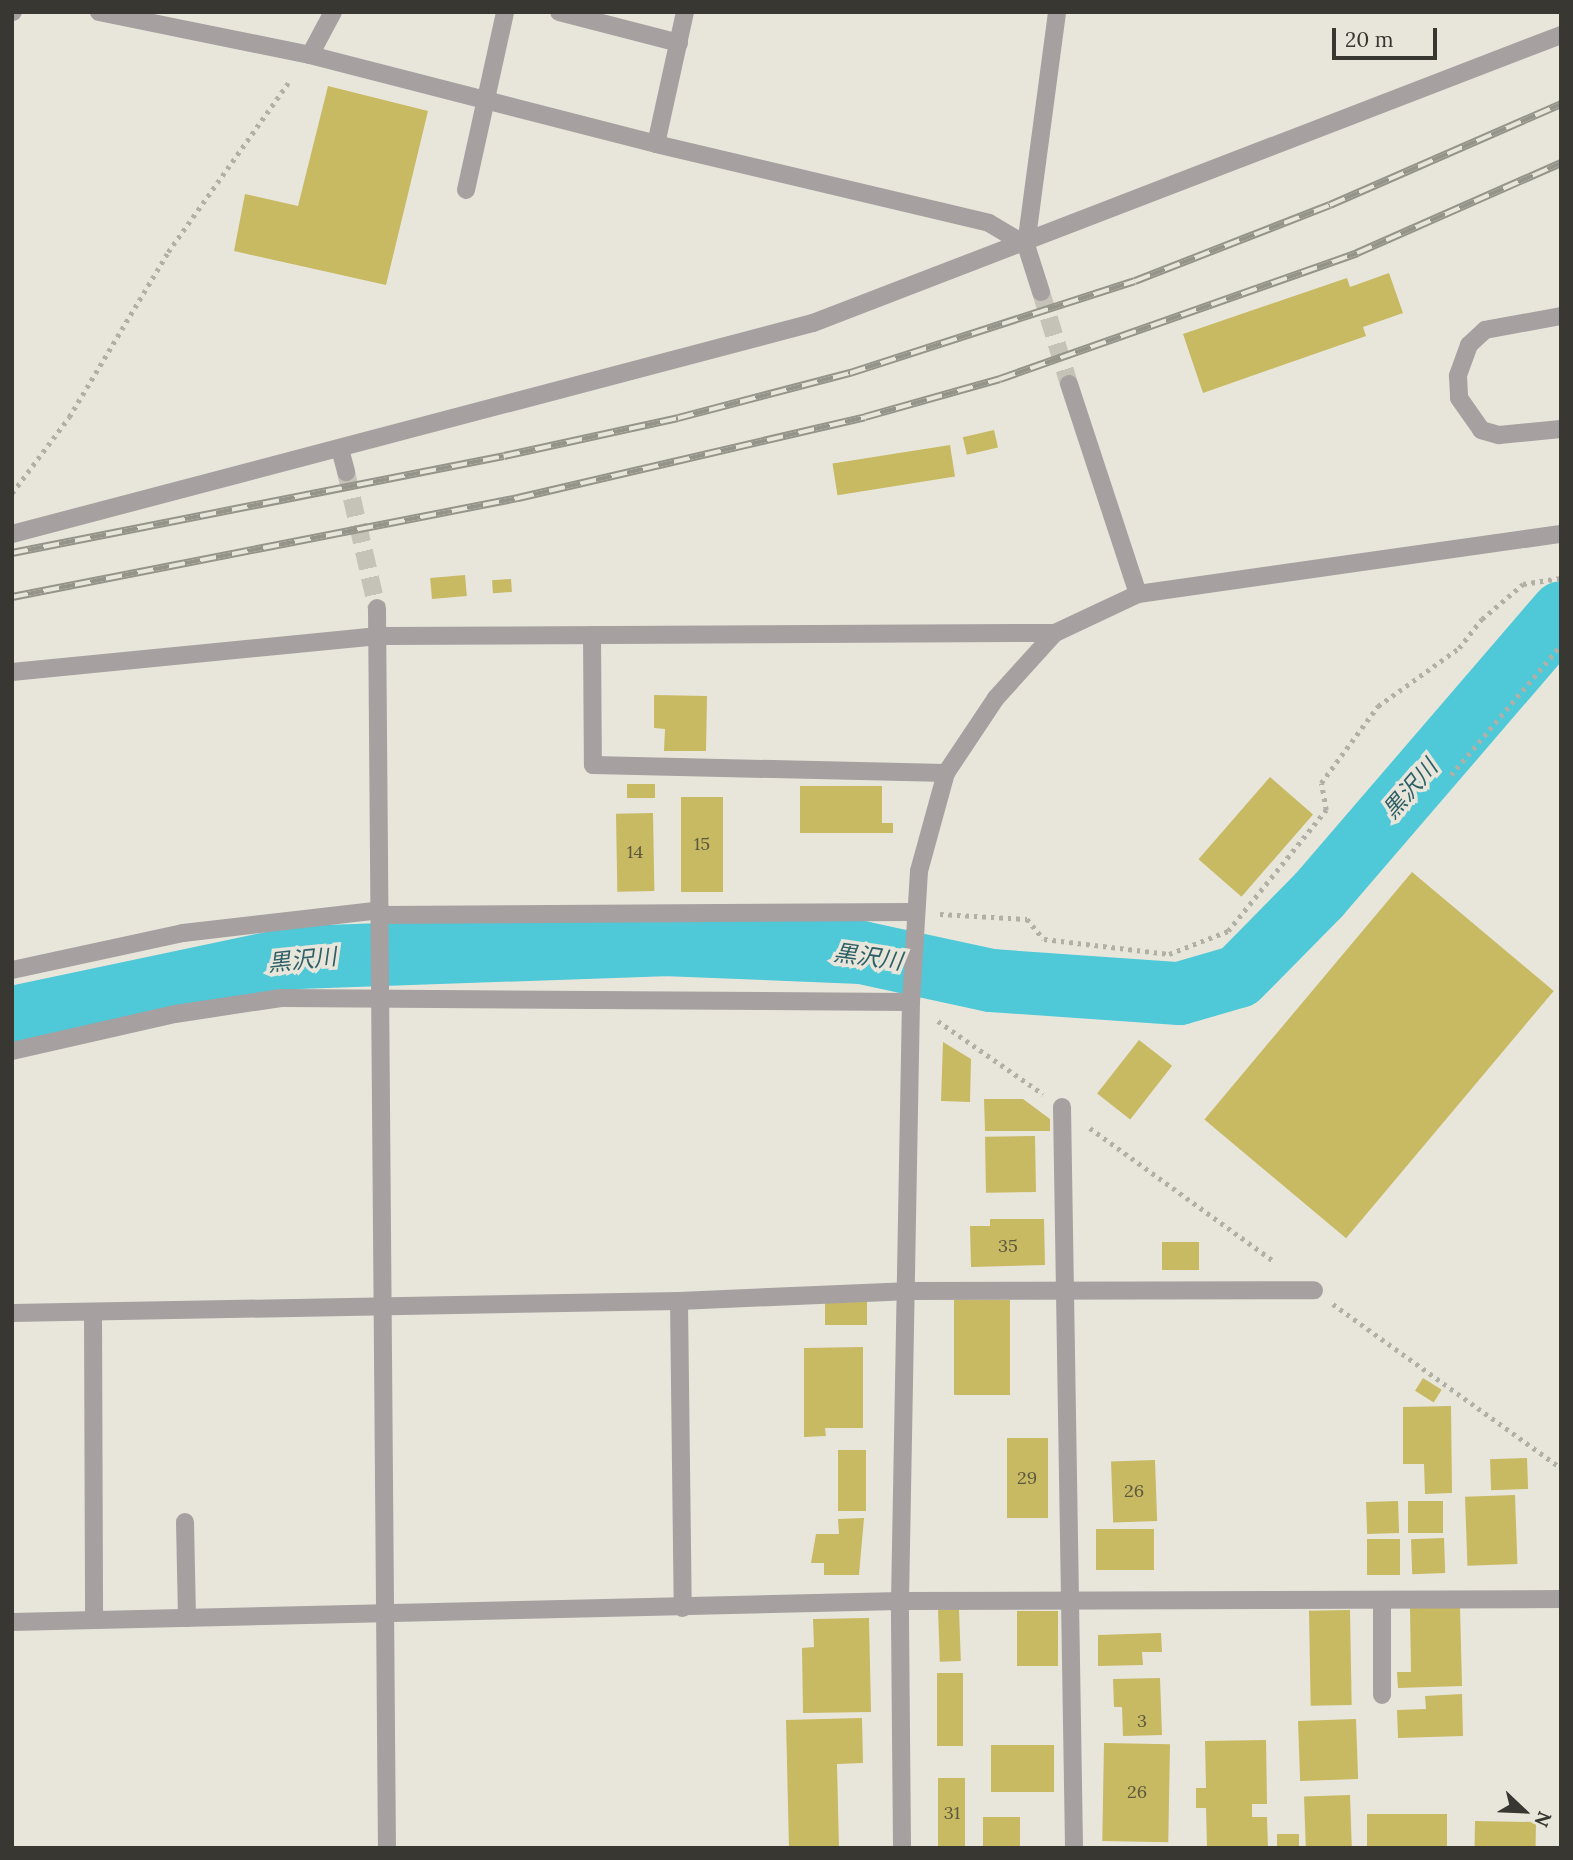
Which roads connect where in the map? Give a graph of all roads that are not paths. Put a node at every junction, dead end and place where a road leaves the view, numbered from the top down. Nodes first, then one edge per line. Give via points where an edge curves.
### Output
1 (99, 12) edge
2 (333, 12) edge
3 (505, 12) edge
4 (559, 12) edge
5 (685, 12) edge
6 (1057, 12) edge
7 (1561, 35) edge
8 (679, 43) junction
9 (310, 55) junction
10 (485, 102) junction
11 (656, 144) junction
12 (466, 190) dead end
13 (1026, 245) junction
14 (1041, 292) tunnel mouth
15 (1561, 316) edge
16 (1069, 384) tunnel mouth
17 (1561, 429) edge
18 (340, 449) junction
19 (346, 472) tunnel mouth
20 (12, 534) edge
21 (1561, 534) edge
22 (1138, 594) junction
23 (377, 608) tunnel mouth
24 (1055, 633) junction
25 (592, 635) junction
26 (381, 636) junction
27 (12, 672) edge
28 (946, 773) junction
29 (381, 912) junction
30 (915, 912) junction
31 (12, 970) edge
32 (383, 998) junction
33 (911, 1003) junction
34 (12, 1051) edge
35 (1062, 1107) road end
36 (1314, 1290) road end
37 (905, 1291) junction
38 (1065, 1294) junction
39 (679, 1301) junction
40 (383, 1308) junction
41 (93, 1312) junction
42 (12, 1313) edge
43 (186, 1522) dead end
44 (1561, 1599) edge
45 (1382, 1600) junction
46 (900, 1601) junction
47 (1070, 1603) junction
48 (683, 1608) junction
49 (384, 1614) junction
50 (187, 1618) junction
51 (94, 1620) junction
52 (12, 1622) edge
53 (1382, 1695) dead end
54 (387, 1848) edge
55 (902, 1848) edge
56 (1074, 1848) edge

1 - 9 street
2 - 9 street
3 - 10 street
4 - 8 street
5 - 8 street
6 - 13 street
7 - 13 street
8 - 11 street
9 - 10 street
10 - 11 street
10 - 12 street
11 - 13 street via 989,223
13 - 14 street
13 - 18 street via 813,323
15 - 17 street via 1496,327 1476,336 1462,357 1458,387 1468,416 1489,433
16 - 22 street
18 - 19 street
18 - 20 street
21 - 22 street
22 - 24 street
23 - 26 street
24 - 25 street
24 - 28 street via 996,698
25 - 26 street
25 - 28 street via 593,765
26 - 27 street
26 - 29 street
28 - 30 street via 929,824
29 - 30 street
29 - 31 street via 183,933
29 - 32 street
30 - 33 street
32 - 33 street
32 - 34 street via 281,998 175,1014
32 - 40 street
33 - 37 street
35 - 38 street
36 - 38 street
37 - 38 street
37 - 39 street
37 - 46 street
38 - 47 street
39 - 40 street
39 - 48 street
40 - 41 street
40 - 49 street
41 - 42 street
41 - 51 street
43 - 50 street
44 - 45 street
45 - 47 street
45 - 53 street
46 - 47 street
46 - 48 street
46 - 55 street
47 - 56 street
48 - 49 street
49 - 50 street
49 - 54 street
50 - 51 street
51 - 52 street

